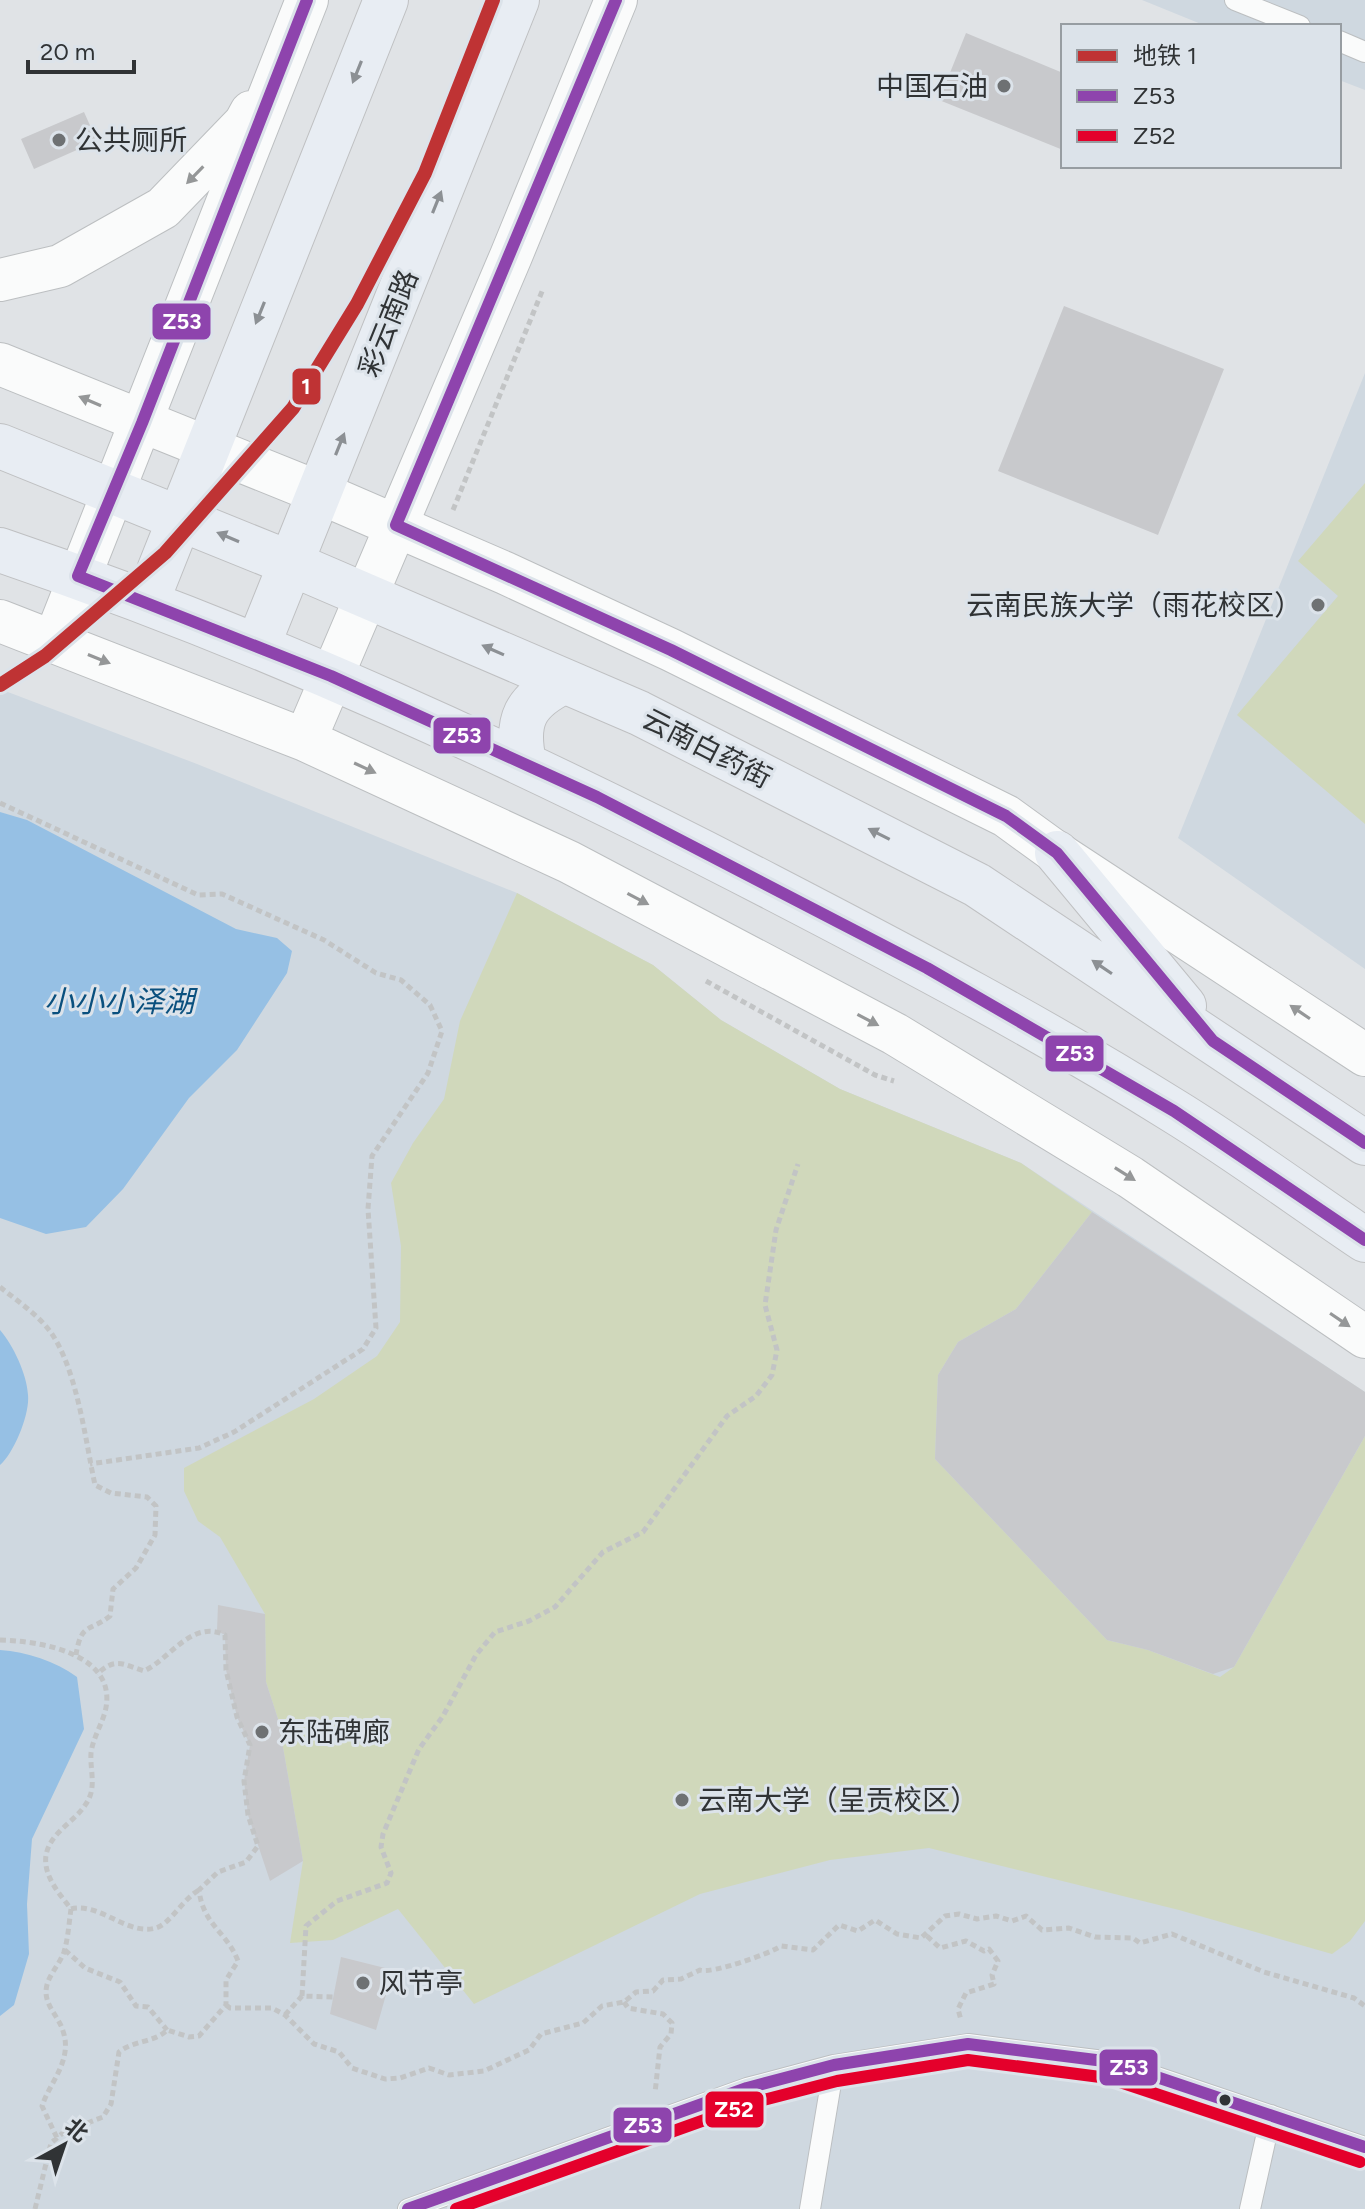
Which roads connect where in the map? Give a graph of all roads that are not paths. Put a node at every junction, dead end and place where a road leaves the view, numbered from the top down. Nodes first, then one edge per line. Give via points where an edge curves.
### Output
1 (616, 0) edge
2 (1235, 0) edge
3 (386, 1) edge
4 (517, 3) edge
5 (303, 9) edge
6 (1295, 24) edge
7 (1341, 42) edge
8 (1365, 52) edge
9 (0, 280) edge
10 (0, 364) edge
11 (142, 423) junction
12 (0, 446) edge
13 (206, 446) junction
14 (114, 492) junction
15 (320, 493) junction
16 (178, 516) junction
17 (396, 525) junction
18 (0, 550) edge
19 (292, 564) junction
20 (78, 576) junction
21 (365, 596) junction
22 (147, 601) junction
23 (0, 621) edge
24 (54, 642) junction
25 (258, 645) junction
26 (331, 676) junction
27 (563, 682) junction
28 (305, 740) junction
29 (524, 762) junction
30 (1057, 853) junction
31 (1213, 1041) junction
32 (1365, 1055) edge
33 (1365, 1143) edge
34 (1365, 1240) edge
35 (1365, 1337) edge
36 (834, 2065) junction
37 (1271, 2115) junction
38 (1365, 2147) edge
39 (408, 2209) edge
40 (810, 2209) edge
41 (1250, 2209) edge

1 - 17 street
2 - 6 lane
3 -> 13 main road
15 -> 4 main road, 彩云南路
5 -> 9 street via 245,123 163,208 60,266
5 - 11 street
7 - 8 lane
11 -> 10 street
11 - 13 street
11 - 14 street
12 - 14 main road, 云南白药街
13 - 15 street
13 - 16 main road
14 - 16 main road, 云南白药街
14 - 20 street
15 - 17 street
15 - 19 main road, 彩云南路
19 -> 16 main road, 云南白药街
16 - 22 main road
17 - 21 street
17 - 30 street via 671,650 1006,816
18 - 20 main road
19 - 21 main road, 云南白药街
19 - 25 main road, 彩云南路
20 - 22 main road
20 - 24 street
21 - 26 street
27 -> 21 main road, 云南白药街
22 - 25 main road
23 - 24 street
24 -> 28 street
25 - 26 main road
26 - 28 street
26 - 29 main road
27 - 29 main road via 540,693 525,713 519,737
31 -> 27 main road, 云南白药街 via 977,885 639,713
28 -> 35 street via 569,862 895,1034 1130,1177
29 - 34 main road via 941,976 1174,1111
30 - 31 main road
32 -> 30 street
31 - 33 main road, 云南白药街
36 - 37 lane via 968,2044 1112,2062
36 - 39 lane via 747,2088
36 - 40 lane
37 - 38 lane
37 - 41 lane

